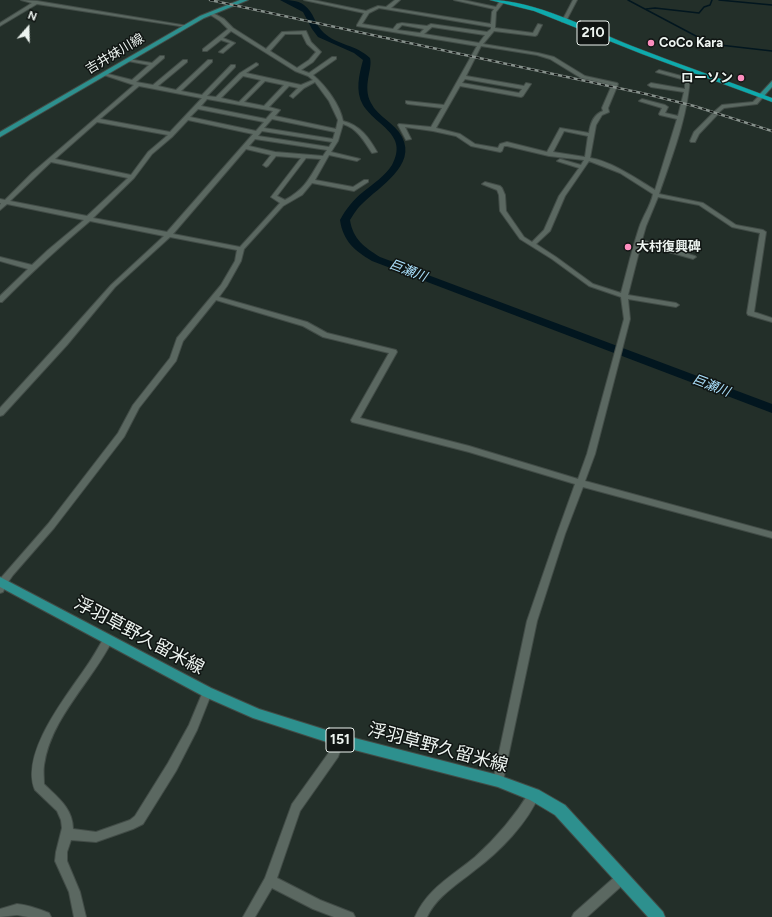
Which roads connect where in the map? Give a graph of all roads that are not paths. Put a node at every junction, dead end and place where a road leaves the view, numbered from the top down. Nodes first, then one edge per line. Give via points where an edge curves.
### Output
1 (23, 0) edge
2 (246, 0) edge
3 (306, 0) edge
4 (398, 0) edge
5 (456, 0) edge
6 (493, 0) edge
7 (575, 0) edge
8 (505, 1) edge
9 (37, 2) junction
10 (388, 8) junction
11 (496, 8) junction
12 (367, 12) junction
13 (211, 13) junction
14 (431, 17) junction
15 (564, 21) junction
16 (0, 25) edge
17 (540, 25) dead end
18 (186, 26) junction
19 (231, 29) junction
20 (426, 30) junction
21 (492, 30) junction
22 (394, 31) junction
23 (220, 38) junction
24 (480, 45) junction
25 (205, 50) dead end
26 (268, 50) junction
27 (221, 52) dead end
28 (162, 57) dead end
29 (334, 58) dead end
30 (130, 60) junction
31 (185, 61) dead end
32 (210, 61) dead end
33 (256, 64) dead end
34 (154, 65) junction
35 (233, 66) dead end
36 (297, 70) junction
37 (659, 72) dead end
38 (692, 72) junction
39 (106, 74) junction
40 (242, 74) junction
41 (310, 75) junction
42 (463, 77) junction
43 (264, 79) junction
44 (316, 80) junction
45 (688, 80) junction
46 (135, 83) junction
47 (772, 83) edge
48 (288, 84) junction
49 (458, 84) junction
50 (651, 85) dead end
51 (154, 87) junction
52 (302, 87) junction
53 (687, 91) junction
54 (176, 92) junction
55 (293, 96) dead end
56 (761, 96) junction
57 (204, 97) junction
58 (218, 98) junction
59 (772, 100) edge
60 (642, 101) dead end
61 (408, 102) dead end
62 (241, 103) junction
63 (197, 107) junction
64 (266, 107) junction
65 (444, 107) junction
66 (187, 118) junction
67 (680, 118) junction
68 (269, 119) junction
69 (95, 120) junction
70 (341, 122) junction
71 (433, 129) junction
72 (338, 131) junction
73 (258, 133) junction
74 (171, 134) junction
75 (0, 135) edge
76 (592, 135) junction
77 (408, 139) dead end
78 (334, 141) junction
79 (693, 141) dead end
80 (246, 147) junction
81 (374, 152) dead end
82 (275, 154) junction
83 (328, 154) junction
84 (548, 154) junction
85 (305, 156) junction
86 (357, 159) dead end
87 (562, 159) junction
88 (589, 159) junction
89 (51, 160) junction
90 (266, 165) dead end
91 (556, 167) dead end
92 (582, 167) junction
93 (132, 177) junction
94 (311, 181) junction
95 (366, 181) dead end
96 (485, 184) dead end
97 (655, 194) junction
98 (3, 202) edge
99 (284, 203) junction
100 (0, 208) edge
101 (88, 219) junction
102 (168, 235) junction
103 (638, 241) junction
104 (533, 244) junction
105 (241, 249) junction
106 (692, 257) dead end
107 (0, 259) edge
108 (34, 268) junction
109 (624, 296) junction
110 (215, 298) junction
111 (0, 300) edge
112 (676, 305) dead end
113 (772, 320) edge
114 (0, 413) edge
115 (581, 483) junction
116 (772, 535) edge
117 (0, 585) edge
118 (108, 639) junction
119 (207, 692) junction
120 (340, 740) junction
121 (498, 781) junction
122 (534, 795) junction
123 (66, 834) junction
124 (622, 878) junction
125 (270, 881) junction
126 (0, 915) edge
127 (45, 917) edge
128 (80, 917) edge
129 (249, 917) edge
130 (349, 917) edge
131 (420, 917) edge
132 (578, 917) edge
133 (658, 917) edge

1 - 9 street
2 - 13 main road, 吉井妹川線
3 - 12 street
4 - 10 street
5 - 11 street
6 - 8 highway, 210
7 - 15 street
8 - 11 street
8 - 15 highway, 210
9 - 16 street
9 - 18 street
10 - 12 street via 376,7
10 - 14 street
11 - 21 street
12 - 22 street via 360,26
13 - 18 main road, 吉井妹川線
13 - 19 street
14 - 20 street
14 - 21 street
15 - 38 highway, 210
17 - 21 street via 535,35
18 - 30 main road, 吉井妹川線
19 - 23 street
19 - 26 street
20 - 21 street
20 - 22 street
20 - 22 street via 402,24
20 - 24 street
20 - 24 street via 446,40 443,44
21 - 24 street
23 - 25 street
23 - 27 street via 233,43
24 - 42 street
24 - 76 street via 546,56 583,77 615,84 605,108 606,112 600,114 595,121
26 - 36 street
26 - 36 street via 284,33 304,32 309,43 318,52 311,61
28 - 34 street
29 - 41 street
30 - 34 street
30 - 39 main road, 吉井妹川線
31 - 51 street
32 - 54 street
33 - 40 street
34 - 46 street
35 - 57 street
36 - 41 street
37 - 45 street
38 - 45 street
38 - 56 highway, 210
39 - 46 street
39 - 75 main road, 吉井妹川線
40 - 43 street
40 - 58 street
41 - 44 street
42 - 49 street
42 - 49 street via 526,86 521,95
43 - 48 street
43 - 62 street
44 - 52 street
44 - 70 street via 332,101
45 - 53 street
46 - 51 street
46 - 69 street
47 - 56 main road
48 - 52 street
48 - 64 street
49 - 65 street
50 - 53 street
51 - 54 street
52 - 55 street
53 - 67 street
54 - 57 street
56 - 59 highway, 210
56 - 79 street via 755,103 728,106 716,113 696,133
57 - 58 street
57 - 63 street
58 - 62 street
60 - 67 street via 663,106 665,108 662,114 665,116
61 - 65 street
62 - 64 street
63 - 66 street
63 - 68 street
64 - 68 street via 277,110
65 - 71 street
66 - 73 street
66 - 74 street
67 - 97 street
68 - 72 street
68 - 73 street
69 - 74 street
69 - 89 street
70 - 72 street
70 - 81 street via 364,134
71 - 77 street via 401,125
71 - 84 street via 458,135 473,145 500,150 502,145 507,144
72 - 78 street
73 - 78 street
73 - 80 street
73 - 83 street
74 - 93 street via 150,153
76 - 84 street via 562,129
76 - 88 street
78 - 83 street
80 - 82 street
80 - 102 street via 213,181
82 - 85 street
82 - 90 street
83 - 85 street
83 - 86 street
83 - 94 street
84 - 87 street
85 - 99 street via 274,197
87 - 88 street
87 - 91 street
87 - 92 street
88 - 92 street
88 - 97 street via 622,172
89 - 93 street
89 - 98 street
92 - 104 street via 562,196 547,231
93 - 101 street
94 - 95 street via 354,189
94 - 99 street via 296,198
96 - 104 street via 498,187 508,220 522,238
97 - 103 street
97 - 113 street via 701,204 734,226 763,232 750,313
98 - 100 street
98 - 101 street
99 - 105 street
101 - 102 street
101 - 108 street
102 - 105 street
102 - 114 street via 113,286
103 - 106 street
103 - 109 street
104 - 109 street via 591,285
105 - 110 street via 234,270
107 - 108 street
108 - 111 street
109 - 112 street
109 - 115 street via 627,319
110 - 115 street via 305,324 325,335 393,352 355,420 468,448
110 - 117 street via 180,340 172,359 136,407 116,442 51,526
115 - 116 street
115 - 121 street via 534,615
117 - 118 main road, 浮羽草野久留米線 / 151
118 - 119 main road, 浮羽草野久留米線 / 151
118 - 123 street via 58,715 41,753 38,768 39,786 57,802 65,814
119 - 120 main road, 浮羽草野久留米線 / 151 via 272,719
119 - 123 street via 193,727 172,767 139,820 96,837
120 - 121 main road, 浮羽草野久留米線 / 151
120 - 125 street via 334,754 296,808
121 - 122 main road, 浮羽草野久留米線 / 151
122 - 124 main road, 浮羽草野久留米線 / 151 via 560,810
122 - 131 street via 504,836 436,894
123 - 128 street via 61,854 62,861 70,879
124 - 132 street
124 - 133 main road, 浮羽草野久留米線 / 151
125 - 129 street
125 - 130 street via 317,905
126 - 127 street via 13,908

